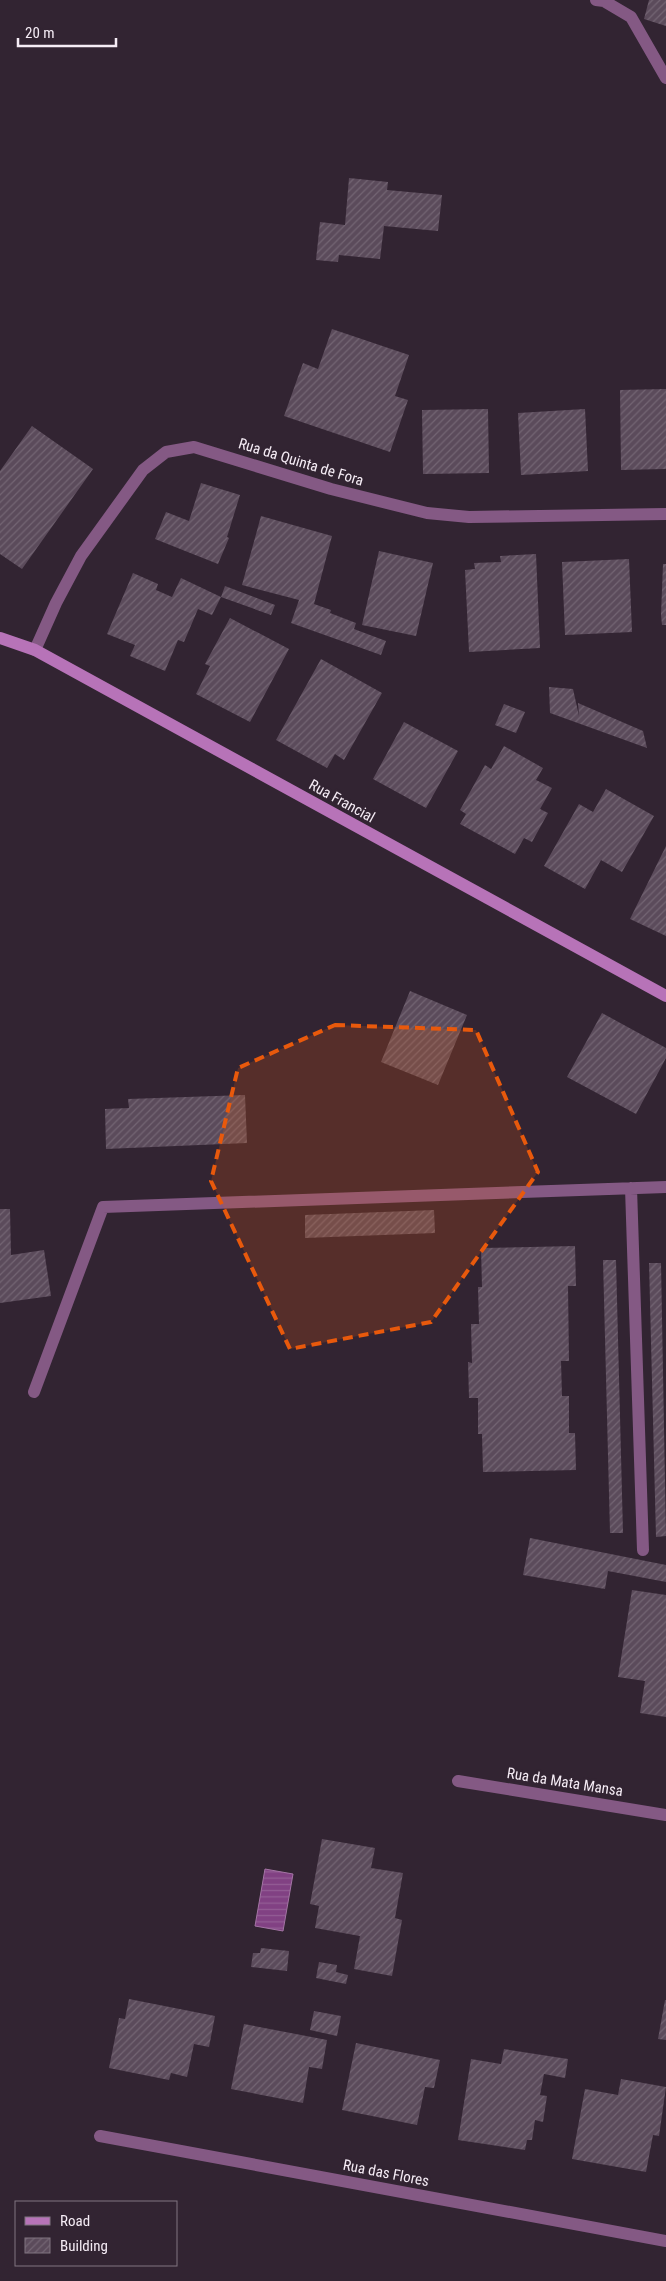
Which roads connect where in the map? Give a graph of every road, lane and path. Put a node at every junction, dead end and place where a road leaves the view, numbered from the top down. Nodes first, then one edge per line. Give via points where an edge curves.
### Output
1 (596, 0) edge
2 (666, 78) edge
3 (666, 514) edge
4 (0, 638) edge
5 (35, 650) junction
6 (666, 996) edge
7 (666, 1187) edge
8 (631, 1188) junction
9 (34, 1392) dead end
10 (643, 1550) dead end
11 (458, 1781) dead end
12 (666, 1814) edge
13 (100, 2136) dead end
14 (666, 2242) edge

1 - 2 street via 631,17
3 - 5 street, Rua da Quinta de Fora via 469,518 427,513 331,489 194,447 166,452 143,470 81,556
4 - 5 street, Rua Francial
5 - 6 street, Rua Francial
7 - 8 street
8 - 9 street via 103,1206
8 - 10 street
11 - 12 street, Rua da Mata Mansa
13 - 14 street, Rua das Flores

